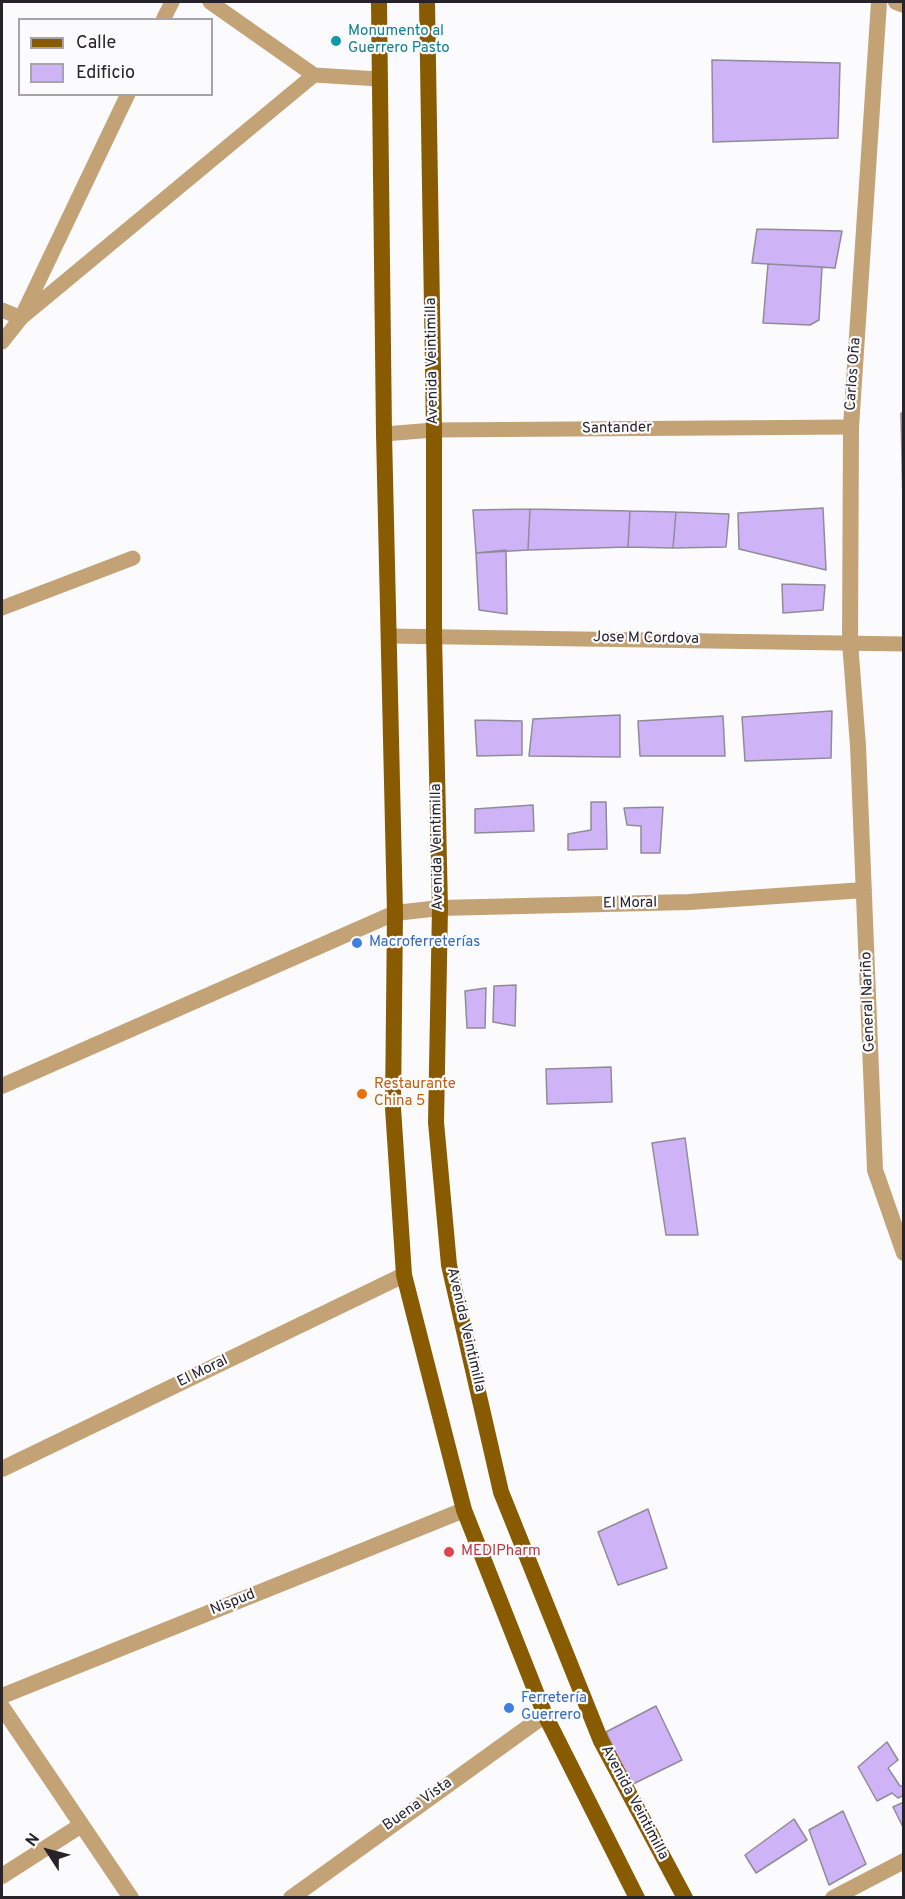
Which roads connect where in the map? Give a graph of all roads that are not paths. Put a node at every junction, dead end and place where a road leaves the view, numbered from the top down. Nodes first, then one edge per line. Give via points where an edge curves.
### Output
1 (172, 2) edge
2 (210, 2) edge
3 (379, 2) edge
4 (427, 2) edge
5 (879, 2) edge
6 (896, 2) edge
7 (903, 5) edge
8 (165, 18) edge
9 (314, 75) junction
10 (380, 79) junction
11 (127, 96) edge
12 (2, 310) edge
13 (21, 318) junction
14 (2, 342) edge
15 (851, 427) junction
16 (434, 430) junction
17 (384, 434) junction
18 (133, 558) dead end
19 (2, 608) edge
20 (434, 635) junction
21 (389, 636) junction
22 (850, 642) junction
23 (903, 644) edge
24 (858, 746) joint
25 (864, 890) junction
26 (440, 908) junction
27 (395, 913) junction
28 (2, 1086) edge
29 (903, 1253) edge
30 (404, 1275) junction
31 (2, 1468) edge
32 (464, 1510) junction
33 (2, 1696) edge
34 (2, 1707) edge
35 (545, 1715) junction
36 (80, 1826) junction
37 (903, 1861) edge
38 (2, 1876) edge
39 (131, 1898) edge
40 (291, 1898) edge
41 (637, 1898) edge
42 (685, 1898) edge
43 (833, 1898) edge

1 - 8 lane
2 - 9 lane
3 - 10 main road
4 - 16 main road, Avenida Veintimilla
5 - 15 street, Carlos Oña
6 - 7 street
9 - 10 lane
9 - 13 lane
10 - 17 main road
11 - 13 lane
12 - 13 lane
13 - 14 lane
15 - 16 lane, Santander
15 - 22 street, Carlos Oña
16 - 17 lane, Santander
16 - 20 main road, Avenida Veintimilla
17 - 21 main road
18 - 19 lane
20 - 21 lane, Jose M Cordova
20 - 22 lane, Jose M Cordova
20 - 26 main road, Avenida Veintimilla
21 - 27 main road
22 - 23 lane, Jose M Cordova
22 - 24 street, Carlos Oña
24 - 25 street, General Nariño
25 - 26 street, El Moral via 689,902
25 - 29 street, General Nariño via 875,1170
26 - 27 street, El Moral
26 - 42 main road, Avenida Veintimilla via 436,1122 449,1265 501,1492 601,1741
27 - 28 street, El Moral
27 - 30 main road via 393,1108
30 - 31 street, El Moral
30 - 32 main road
32 - 33 street, Nispud
32 - 35 main road
34 - 36 street
35 - 40 street, Buena Vista
35 - 41 main road
36 - 38 street
36 - 39 street
37 - 43 street

